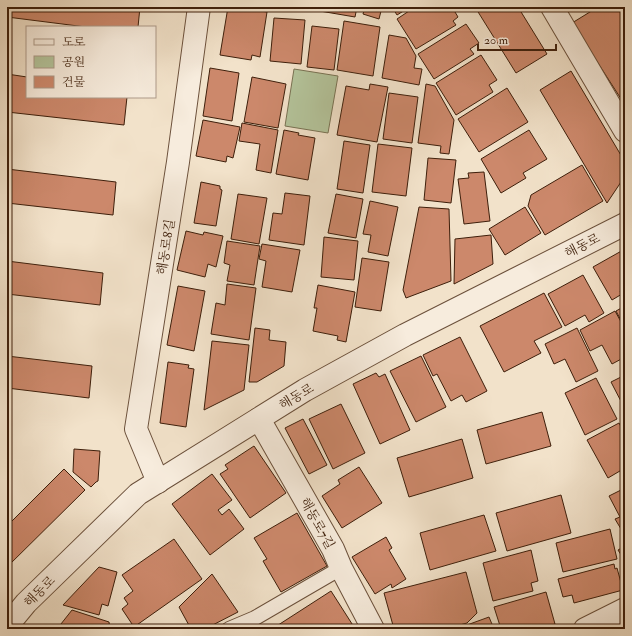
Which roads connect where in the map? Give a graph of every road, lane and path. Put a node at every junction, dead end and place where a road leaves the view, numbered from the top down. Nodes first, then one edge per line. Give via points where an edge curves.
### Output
1 (199, 7) edge
2 (552, 7) edge
3 (625, 131) edge
4 (625, 224) edge
5 (259, 418) junction
6 (158, 482) junction
7 (341, 568) junction
8 (625, 609) edge
9 (258, 624) edge
10 (7, 626) edge
11 (229, 629) edge
12 (373, 629) edge
13 (586, 629) edge

1 - 6 street, 해동로8길 via 178,162 136,429
2 - 3 street
4 - 5 street, 해동로 via 405,335
5 - 6 street, 해동로
5 - 7 street, 해동로7길 via 333,549
6 - 10 street, 해동로 via 138,494 26,603
7 - 9 lane
7 - 12 street, 해동로7길
8 - 13 street
9 - 11 lane

